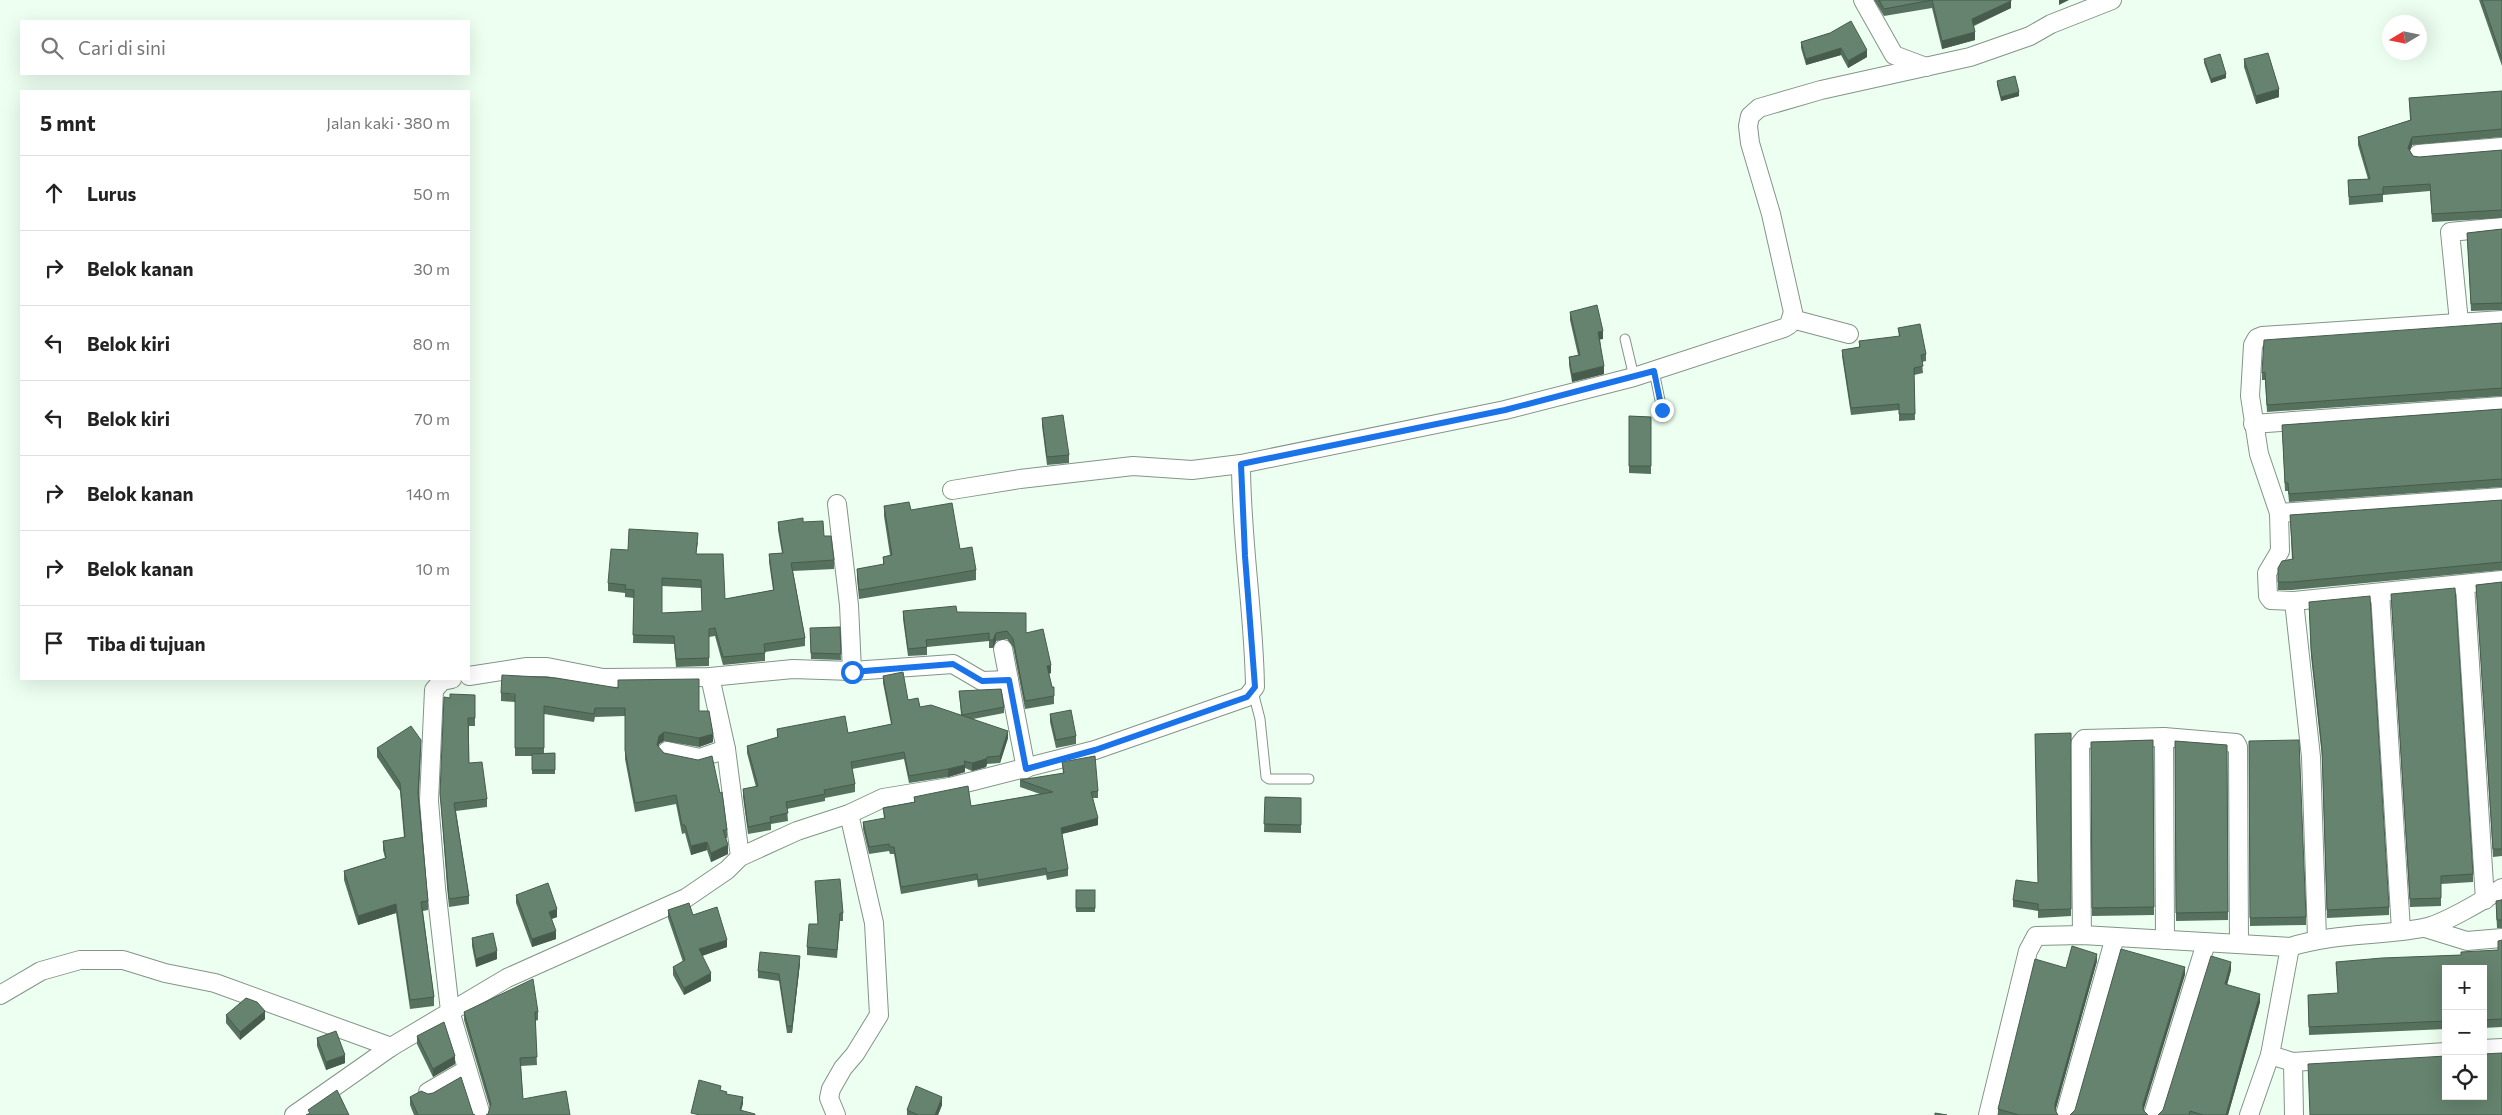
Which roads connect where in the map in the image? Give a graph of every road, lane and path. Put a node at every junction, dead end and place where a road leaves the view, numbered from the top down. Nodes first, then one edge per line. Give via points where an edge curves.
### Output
1 (1863, 0) edge
2 (2112, 0) edge
3 (1926, 67) junction
4 (2502, 147) edge
5 (2418, 154) dead end
6 (2502, 227) edge
7 (1792, 319) junction
8 (2502, 320) edge
9 (2459, 322) junction
10 (1849, 334) dead end
11 (1625, 339) dead end
12 (1654, 371) junction
13 (1634, 377) junction
14 (2502, 406) edge
15 (1662, 410) dead end
16 (2253, 424) junction
17 (1241, 464) junction
18 (952, 490) dead end
19 (2502, 497) edge
20 (837, 504) dead end
21 (2279, 513) junction
22 (2502, 580) edge
23 (2465, 585) junction
24 (2380, 593) junction
25 (2294, 601) junction
26 (1003, 649) dead end
27 (852, 672) junction
28 (470, 676) edge
29 (710, 677) junction
30 (447, 680) edge
31 (1009, 680) junction
32 (1253, 692) junction
33 (2164, 737) junction
34 (726, 750) junction
35 (667, 751) dead end
36 (1026, 769) junction
37 (1309, 779) dead end
38 (850, 814) junction
39 (740, 857) junction
40 (2502, 888) edge
41 (2485, 900) junction
42 (2425, 928) junction
43 (2401, 930) junction
44 (2082, 935) junction
45 (2115, 937) junction
46 (2317, 938) junction
47 (2502, 938) edge
48 (2165, 940) junction
49 (2206, 943) junction
50 (2239, 944) junction
51 (2290, 946) junction
52 (0, 995) edge
53 (450, 1011) junction
54 (391, 1047) junction
55 (2502, 1048) edge
56 (2487, 1049) edge
57 (2442, 1052) edge
58 (2270, 1055) junction
59 (2292, 1062) junction
60 (466, 1070) junction
61 (428, 1092) edge
62 (301, 1113) edge
63 (481, 1115) edge
64 (836, 1115) edge
65 (1988, 1115) edge
66 (2065, 1115) edge
67 (2154, 1115) edge
68 (2249, 1115) edge
69 (2294, 1115) edge

1 - 3 street via 1894,55
2 - 3 street via 1970,58
3 - 7 street via 1820,90 1759,108 1750,116 1750,143 1773,223
4 - 5 street
6 - 9 street via 2450,232
7 - 10 street
7 - 12 street via 1789,325 1768,335
8 - 9 street
9 - 16 street via 2260,336 2253,345 2250,396
11 - 13 lane
12 - 13 street
12 - 15 lane
13 - 17 street via 1505,410
14 - 16 street
16 - 21 street via 2267,482
17 - 18 street via 1192,470 1133,466
17 - 32 street via 1255,665
19 - 21 street
20 - 27 street via 849,606
21 - 25 street via 2280,551 2267,574 2268,596 2271,600
22 - 23 street
23 - 24 street
23 - 41 street
24 - 25 street
24 - 43 street
25 - 46 street via 2311,757
26 - 31 street
27 - 29 street via 793,669
27 - 31 street via 953,664 982,681
28 - 29 street via 547,667 603,678
29 - 34 street
30 - 53 street via 434,690 429,801
31 - 36 street
32 - 36 street via 1228,704 1095,750
32 - 37 lane via 1260,719 1266,777
33 - 44 street via 2084,739 2080,744
33 - 48 street
33 - 50 street via 2236,743 2238,747
34 - 35 street via 700,758
34 - 39 street
36 - 38 street via 950,787 883,798
38 - 39 street via 797,831
38 - 64 street via 874,923 879,1015 831,1089 829,1098
39 - 53 street via 686,898 507,978
40 - 41 street
41 - 42 street
42 - 43 street
42 - 47 street via 2467,941
43 - 46 street
44 - 45 street
44 - 65 street via 2040,934 2031,942
45 - 48 street
45 - 66 street
46 - 51 street
48 - 49 street
49 - 50 street
49 - 67 street
50 - 51 street
51 - 58 street
52 - 54 street via 41,971 80,960 123,960 215,983
53 - 54 street
53 - 60 street
54 - 62 street
55 - 56 street
57 - 59 street
58 - 59 street
58 - 68 street
59 - 69 street
60 - 61 street
60 - 63 street

